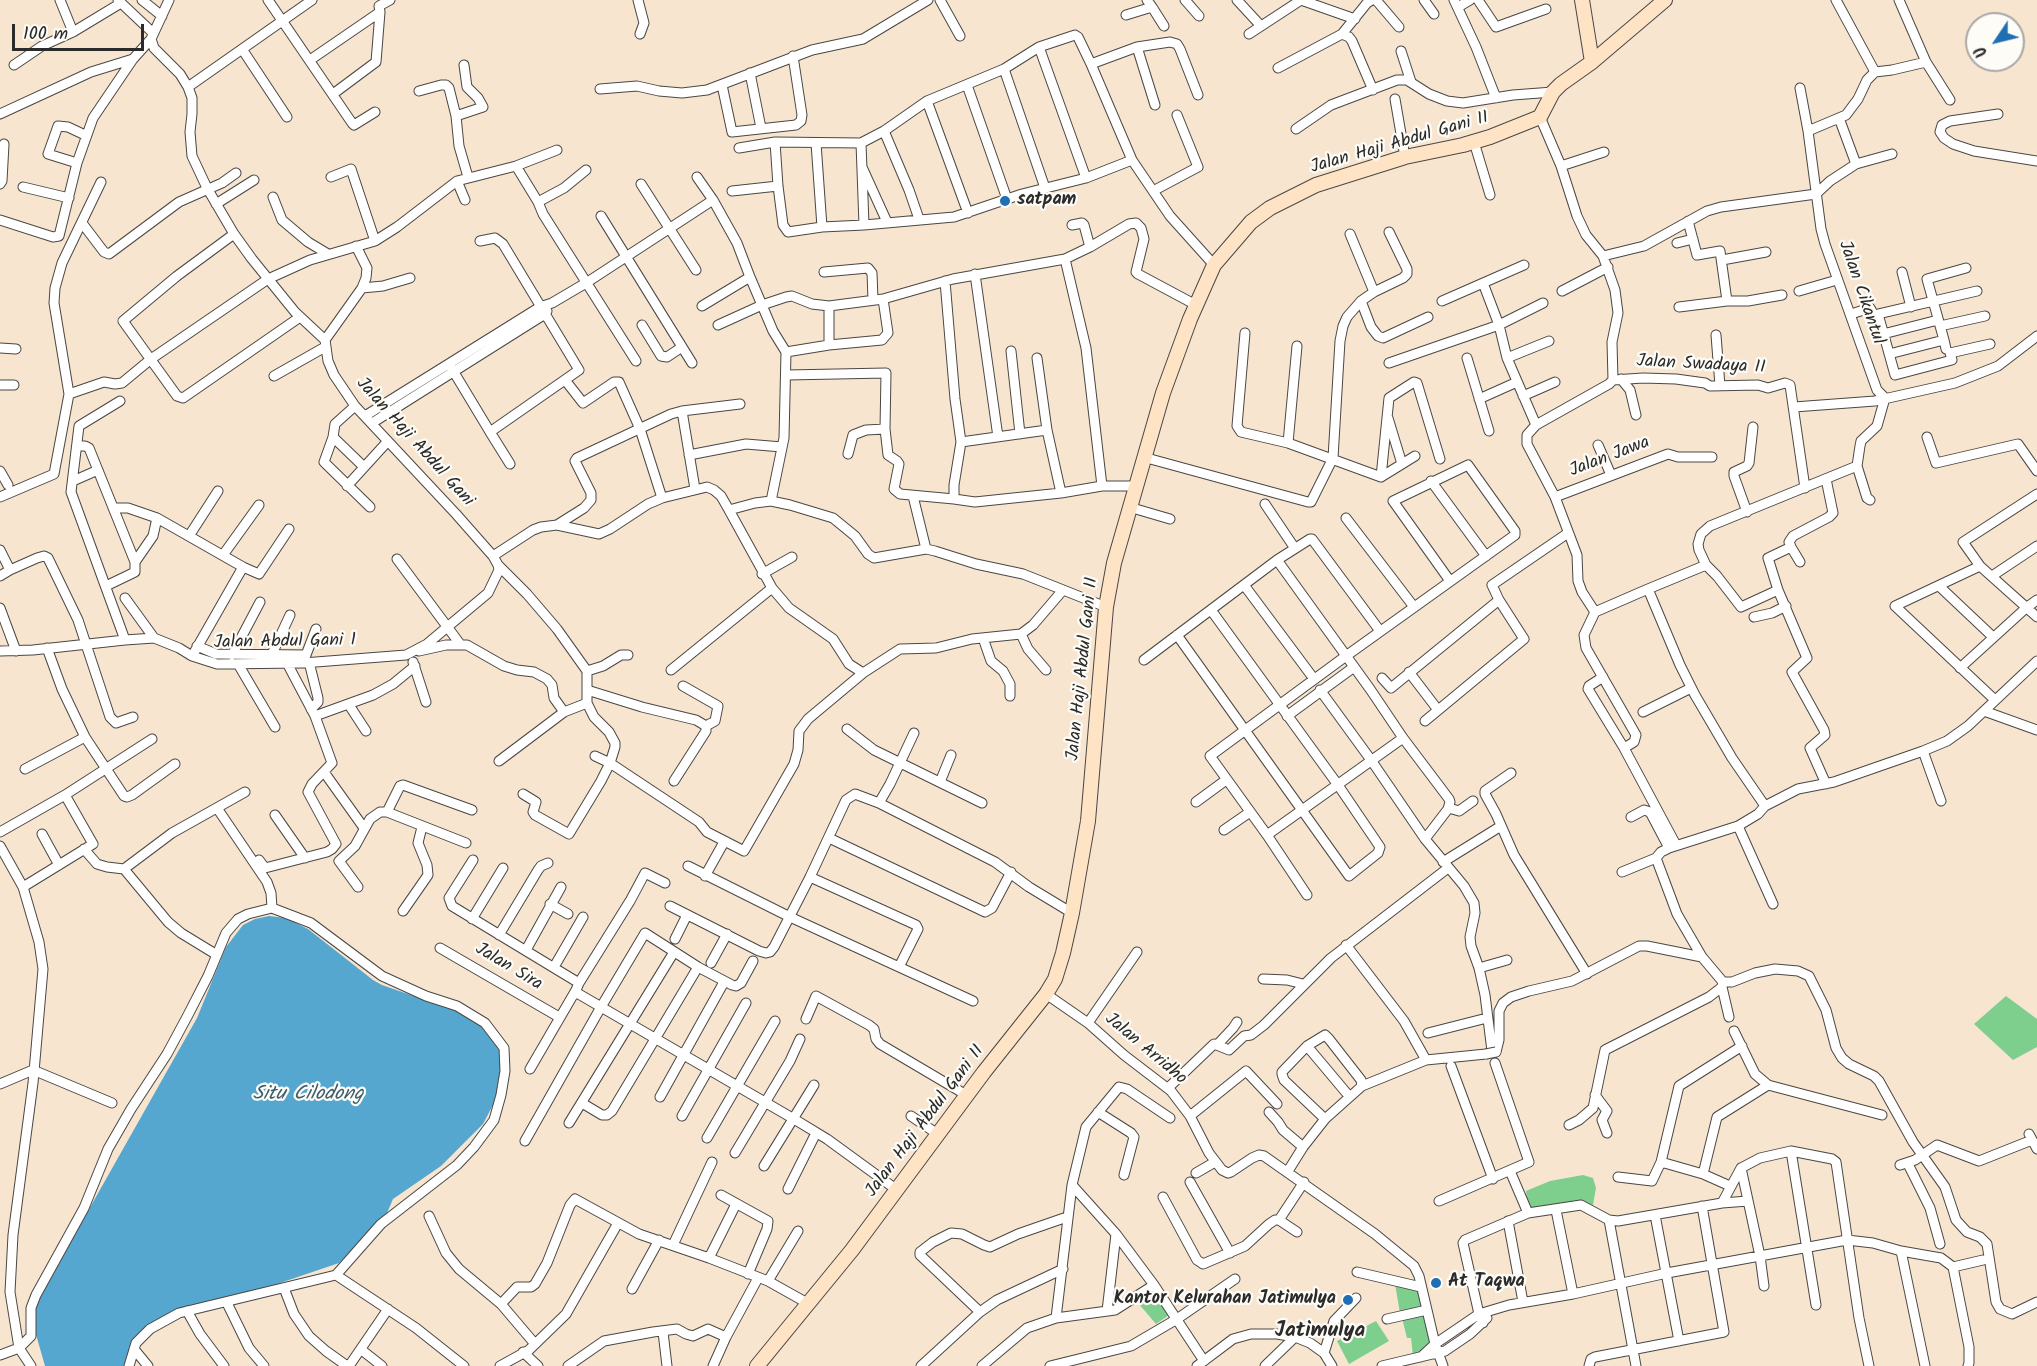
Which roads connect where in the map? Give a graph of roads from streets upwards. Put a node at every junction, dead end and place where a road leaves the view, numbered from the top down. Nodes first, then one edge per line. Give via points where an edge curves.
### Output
1 (60, 0) edge
2 (142, 0) edge
3 (169, 0) edge
4 (268, 0) edge
5 (312, 0) edge
6 (390, 0) edge
7 (638, 0) edge
8 (928, 0) edge
9 (940, 0) edge
10 (1185, 0) edge
11 (1237, 0) edge
12 (1280, 0) edge
13 (1301, 0) edge
14 (1424, 0) edge
15 (1470, 0) edge
16 (1478, 0) edge
17 (1582, 0) edge
18 (1665, 0) edge
19 (1836, 0) edge
20 (1899, 0) edge
21 (120, 1) edge
22 (1370, 1) edge
23 (1456, 3) edge
24 (1150, 4) edge
25 (378, 6) edge
26 (1287, 8) junction
27 (1546, 9) dead end
28 (1434, 14) dead end
29 (1126, 15) dead end
30 (162, 16) junction
31 (1199, 16) dead end
32 (1354, 19) junction
33 (283, 20) junction
34 (1164, 26) dead end
35 (1261, 26) junction
36 (1399, 27) dead end
37 (73, 32) junction
38 (640, 34) dead end
39 (1249, 34) dead end
40 (1342, 34) junction
41 (152, 36) junction
42 (960, 36) dead end
43 (1137, 47) junction
44 (1039, 48) junction
45 (242, 49) junction
46 (1401, 51) dead end
47 (793, 56) junction
48 (133, 59) junction
49 (310, 60) junction
50 (1592, 62) junction
51 (1926, 62) junction
52 (1091, 64) junction
53 (14, 65) dead end
54 (464, 65) dead end
55 (1278, 68) dead end
56 (1004, 69) junction
57 (1875, 72) junction
58 (750, 74) junction
59 (1411, 82) junction
60 (722, 85) junction
61 (967, 85) junction
62 (188, 87) junction
63 (1800, 88) dead end
64 (600, 89) dead end
65 (1373, 90) junction
66 (419, 91) dead end
67 (333, 94) junction
68 (1198, 95) dead end
69 (1496, 98) junction
70 (1395, 99) dead end
71 (1950, 100) dead end
72 (927, 101) junction
73 (1547, 104) junction
74 (1155, 105) dead end
75 (375, 112) dead end
76 (0, 114) edge
77 (1998, 114) dead end
78 (1177, 115) dead end
79 (456, 116) junction
80 (287, 117) dead end
81 (1839, 118) junction
82 (761, 128) junction
83 (1296, 129) dead end
84 (1808, 131) junction
85 (884, 132) junction
86 (85, 135) junction
87 (775, 142) junction
88 (1474, 142) junction
89 (816, 143) junction
90 (861, 143) junction
91 (4, 144) dead end
92 (739, 148) dead end
93 (557, 150) dead end
94 (1404, 150) junction
95 (1604, 152) dead end
96 (1892, 154) dead end
97 (1132, 160) junction
98 (2037, 161) edge
99 (76, 163) junction
100 (861, 164) junction
101 (1857, 164) junction
102 (516, 166) junction
103 (1561, 166) junction
104 (586, 170) dead end
105 (236, 173) dead end
106 (331, 177) dead end
107 (468, 177) junction
108 (697, 177) dead end
109 (1086, 178) junction
110 (254, 180) dead end
111 (457, 181) junction
112 (101, 182) dead end
113 (0, 184) edge
114 (641, 184) dead end
115 (777, 186) junction
116 (23, 187) dead end
117 (207, 188) junction
118 (1045, 188) junction
119 (732, 191) dead end
120 (1153, 191) junction
121 (1816, 194) junction
122 (1490, 195) dead end
123 (273, 197) dead end
124 (69, 198) junction
125 (1007, 199) junction
126 (465, 200) dead end
127 (712, 200) junction
128 (538, 202) junction
129 (216, 204) junction
130 (968, 213) junction
131 (601, 216) dead end
132 (919, 219) junction
133 (0, 220) edge
134 (1688, 221) junction
135 (887, 222) junction
136 (82, 223) junction
137 (864, 225) junction
138 (1072, 225) dead end
139 (670, 227) junction
140 (822, 227) junction
141 (1389, 232) dead end
142 (234, 234) junction
143 (1350, 234) dead end
144 (1693, 239) junction
145 (375, 240) junction
146 (480, 241) dead end
147 (1677, 243) dead end
148 (356, 246) junction
149 (1090, 247) junction
150 (1766, 252) dead end
151 (328, 254) junction
152 (626, 256) junction
153 (1603, 256) junction
154 (1065, 259) junction
155 (1722, 260) junction
156 (1214, 265) junction
157 (1524, 265) dead end
158 (1608, 267) junction
159 (1966, 268) dead end
160 (696, 270) dead end
161 (824, 272) dead end
162 (1902, 272) dead end
163 (975, 274) junction
164 (750, 277) junction
165 (410, 278) dead end
166 (268, 279) junction
167 (1837, 280) junction
168 (945, 281) junction
169 (586, 282) junction
170 (1483, 283) junction
171 (362, 288) junction
172 (1562, 291) dead end
173 (1799, 291) dead end
174 (1977, 291) dead end
175 (1374, 292) junction
176 (1782, 295) dead end
177 (878, 299) junction
178 (1361, 301) junction
179 (1442, 301) dead end
180 (1727, 301) junction
181 (1933, 302) junction
182 (1543, 303) dead end
183 (762, 305) junction
184 (1196, 305) junction
185 (702, 306) dead end
186 (829, 306) junction
187 (1678, 307) dead end
188 (1911, 307) junction
189 (543, 310) junction
190 (1851, 314) junction
191 (1878, 314) junction
192 (1985, 315) dead end
193 (300, 317) junction
194 (1428, 317) dead end
195 (1939, 323) junction
196 (642, 325) dead end
197 (718, 325) dead end
198 (1499, 325) junction
199 (1245, 333) dead end
200 (1883, 334) junction
201 (1716, 335) dead end
202 (2037, 336) edge
203 (1549, 341) dead end
204 (325, 343) junction
205 (1990, 344) dead end
206 (829, 345) junction
207 (1297, 346) dead end
208 (682, 347) junction
209 (0, 348) edge
210 (16, 348) dead end
211 (1011, 351) dead end
212 (786, 352) junction
213 (1889, 354) junction
214 (1037, 358) dead end
215 (1467, 358) dead end
216 (1508, 358) junction
217 (151, 360) junction
218 (636, 362) dead end
219 (692, 363) dead end
220 (1389, 363) dead end
221 (451, 368) junction
222 (787, 375) junction
223 (274, 376) dead end
224 (565, 380) junction
225 (1617, 380) junction
226 (1517, 382) junction
227 (1555, 382) dead end
228 (0, 385) edge
229 (14, 385) dead end
230 (1720, 386) junction
231 (69, 394) junction
232 (1523, 396) junction
233 (1885, 398) junction
234 (1479, 399) junction
235 (120, 401) dead end
236 (740, 404) dead end
237 (355, 406) junction
238 (1794, 407) junction
239 (682, 411) junction
240 (1386, 414) junction
241 (1636, 415) dead end
242 (368, 420) junction
243 (1536, 425) junction
244 (1753, 427) dead end
245 (640, 429) junction
246 (885, 429) junction
247 (1047, 430) junction
248 (1489, 431) dead end
249 (490, 432) junction
250 (1020, 434) junction
251 (333, 437) junction
252 (998, 437) junction
253 (1928, 437) dead end
254 (388, 441) junction
255 (961, 442) junction
256 (1287, 443) junction
257 (1598, 445) dead end
258 (77, 446) junction
259 (782, 447) junction
260 (848, 454) dead end
261 (688, 455) junction
262 (1415, 456) dead end
263 (1143, 457) junction
264 (1712, 457) dead end
265 (1334, 458) junction
266 (1440, 459) dead end
267 (510, 464) dead end
268 (1402, 464) junction
269 (1857, 466) junction
270 (364, 467) junction
271 (98, 470) junction
272 (0, 471) edge
273 (2037, 471) edge
274 (1611, 475) junction
275 (1381, 477) junction
276 (1826, 479) junction
277 (73, 481) junction
278 (1431, 482) junction
279 (8, 485) dead end
280 (347, 486) junction
281 (1102, 486) junction
282 (1135, 486) junction
283 (1805, 488) junction
284 (696, 489) junction
285 (218, 491) dead end
286 (1061, 493) junction
287 (2037, 494) edge
288 (913, 496) junction
289 (0, 497) edge
290 (1555, 497) junction
291 (662, 498) junction
292 (954, 498) junction
293 (1870, 500) dead end
294 (771, 501) junction
295 (1265, 504) dead end
296 (258, 505) dead end
297 (370, 507) dead end
298 (1129, 507) junction
299 (113, 508) junction
300 (729, 510) junction
301 (1747, 512) junction
302 (158, 518) junction
303 (1347, 518) dead end
304 (1170, 519) dead end
305 (556, 525) junction
306 (289, 529) dead end
307 (1568, 533) junction
308 (189, 536) junction
309 (2037, 546) edge
310 (1294, 547) junction
311 (1791, 547) junction
312 (0, 549) edge
313 (926, 549) junction
314 (223, 555) junction
315 (1486, 556) junction
316 (792, 557) dead end
317 (397, 560) dead end
318 (1277, 560) junction
319 (496, 561) junction
320 (135, 562) junction
321 (1800, 562) dead end
322 (1706, 565) junction
323 (1980, 566) junction
324 (243, 567) junction
325 (10, 570) junction
326 (762, 574) junction
327 (0, 576) edge
328 (1992, 576) junction
329 (1450, 581) junction
330 (1244, 585) junction
331 (106, 586) junction
332 (1939, 586) junction
333 (772, 588) junction
334 (1648, 589) junction
335 (1064, 590) junction
336 (1778, 590) junction
337 (125, 598) dead end
338 (1499, 600) junction
339 (2037, 600) edge
340 (260, 602) dead end
341 (1786, 606) junction
342 (1106, 607) junction
343 (0, 608) edge
344 (1413, 608) junction
345 (2026, 608) junction
346 (1211, 610) junction
347 (1595, 612) junction
348 (290, 615) dead end
349 (1754, 617) dead end
350 (2037, 617) edge
351 (447, 627) junction
352 (316, 629) dead end
353 (1380, 631) junction
354 (1021, 634) junction
355 (1177, 635) junction
356 (1993, 637) junction
357 (154, 638) junction
358 (983, 638) junction
359 (125, 640) junction
360 (460, 644) junction
361 (87, 645) junction
362 (197, 646) junction
363 (47, 648) junction
364 (0, 651) edge
365 (16, 651) junction
366 (413, 652) junction
367 (272, 654) junction
368 (232, 655) junction
369 (628, 655) dead end
370 (192, 656) junction
371 (1346, 656) junction
372 (1144, 660) dead end
373 (2037, 661) edge
374 (309, 662) junction
375 (287, 663) junction
376 (238, 664) junction
377 (415, 666) junction
378 (1354, 667) junction
379 (1960, 668) junction
380 (671, 670) dead end
381 (1046, 670) dead end
382 (587, 672) junction
383 (1409, 672) junction
384 (863, 674) junction
385 (1603, 677) junction
386 (1382, 678) dead end
387 (1314, 679) junction
388 (683, 686) dead end
389 (1691, 688) junction
390 (587, 690) junction
391 (1320, 690) junction
392 (1010, 696) dead end
393 (1995, 700) junction
394 (426, 702) dead end
395 (587, 703) junction
396 (1280, 704) junction
397 (349, 705) junction
398 (1438, 710) junction
399 (1984, 711) junction
400 (313, 712) junction
401 (564, 712) junction
402 (1643, 712) dead end
403 (1287, 716) junction
404 (133, 717) dead end
405 (1425, 721) dead end
406 (706, 726) junction
407 (275, 727) dead end
408 (847, 729) dead end
409 (1245, 730) junction
410 (2037, 730) edge
411 (366, 731) dead end
412 (914, 733) dead end
413 (85, 737) junction
414 (1402, 738) junction
415 (152, 739) dead end
416 (1624, 748) junction
417 (1923, 751) junction
418 (951, 755) dead end
419 (596, 756) dead end
420 (1371, 760) junction
421 (499, 761) dead end
422 (610, 763) junction
423 (900, 763) junction
424 (175, 764) dead end
425 (25, 769) dead end
426 (106, 769) junction
427 (324, 772) junction
428 (1511, 773) dead end
429 (1226, 780) junction
430 (674, 781) dead end
431 (940, 782) junction
432 (1826, 784) junction
433 (1338, 785) junction
434 (245, 792) dead end
435 (523, 794) dead end
436 (65, 795) junction
437 (1473, 801) dead end
438 (1941, 801) dead end
439 (1196, 802) dead end
440 (879, 803) junction
441 (982, 803) dead end
442 (1765, 806) junction
443 (217, 808) junction
444 (1449, 808) junction
445 (472, 810) dead end
446 (1302, 810) junction
447 (387, 812) junction
448 (1250, 812) junction
449 (275, 815) dead end
450 (1630, 817) dead end
451 (1500, 826) junction
452 (1738, 826) junction
453 (422, 827) junction
454 (364, 828) junction
455 (1224, 830) dead end
456 (0, 832) edge
457 (42, 834) dead end
458 (1267, 835) junction
459 (830, 838) junction
460 (1425, 839) junction
461 (246, 842) dead end
462 (724, 842) junction
463 (466, 843) dead end
464 (0, 846) edge
465 (1672, 847) junction
466 (84, 849) junction
467 (305, 858) junction
468 (1656, 858) junction
469 (473, 860) dead end
470 (548, 863) dead end
471 (59, 865) junction
472 (1445, 865) junction
473 (688, 866) dead end
474 (503, 868) dead end
475 (124, 869) junction
476 (1011, 872) junction
477 (1622, 872) dead end
478 (705, 876) junction
479 (810, 878) junction
480 (665, 883) dead end
481 (23, 887) junction
482 (358, 887) dead end
483 (561, 887) dead end
484 (1307, 895) dead end
485 (564, 899) dead end
486 (1773, 904) dead end
487 (670, 906) dead end
488 (555, 907) junction
489 (272, 908) junction
490 (403, 911) dead end
491 (1072, 913) junction
492 (568, 914) dead end
493 (687, 915) junction
494 (583, 917) dead end
495 (790, 917) junction
496 (471, 919) junction
497 (727, 934) junction
498 (499, 935) junction
499 (675, 939) dead end
500 (1346, 945) junction
501 (440, 948) dead end
502 (526, 950) junction
503 (674, 952) junction
504 (1137, 952) dead end
505 (217, 955) junction
506 (1702, 957) junction
507 (1508, 960) dead end
508 (753, 961) dead end
509 (711, 963) dead end
510 (554, 967) junction
511 (698, 967) junction
512 (899, 967) junction
513 (1479, 968) junction
514 (1587, 974) junction
515 (1263, 979) dead end
516 (724, 981) junction
517 (1303, 984) junction
518 (1722, 985) junction
519 (578, 986) junction
520 (1046, 994) junction
521 (973, 1001) dead end
522 (746, 1004) dead end
523 (601, 1007) junction
524 (559, 1017) junction
525 (1729, 1017) dead end
526 (806, 1018) dead end
527 (1487, 1018) junction
528 (775, 1021) dead end
529 (1237, 1022) dead end
530 (629, 1023) junction
531 (1088, 1023) junction
532 (1734, 1031) dead end
533 (1428, 1034) dead end
534 (655, 1038) junction
535 (800, 1038) dead end
536 (1217, 1045) junction
537 (1308, 1046) junction
538 (1742, 1046) junction
539 (1491, 1052) junction
540 (683, 1053) junction
541 (1426, 1060) junction
542 (1495, 1063) dead end
543 (1450, 1066) dead end
544 (709, 1068) junction
545 (530, 1069) dead end
546 (33, 1070) junction
547 (0, 1084) edge
548 (814, 1084) dead end
549 (1768, 1085) junction
550 (738, 1086) junction
551 (1362, 1086) junction
552 (1171, 1092) junction
553 (1595, 1095) junction
554 (968, 1096) junction
555 (1350, 1096) junction
556 (660, 1097) dead end
557 (765, 1101) junction
558 (112, 1103) dead end
559 (582, 1103) junction
560 (1277, 1104) dead end
561 (1098, 1112) junction
562 (1269, 1112) dead end
563 (1882, 1115) dead end
564 (682, 1116) dead end
565 (911, 1116) dead end
566 (1190, 1116) junction
567 (1170, 1118) dead end
568 (794, 1119) junction
569 (1325, 1119) junction
570 (569, 1123) dead end
571 (1569, 1125) dead end
572 (1607, 1133) dead end
573 (939, 1135) junction
574 (821, 1136) junction
575 (707, 1138) dead end
576 (525, 1141) dead end
577 (1304, 1147) junction
578 (2037, 1149) edge
579 (1791, 1151) junction
580 (735, 1153) dead end
581 (1922, 1155) junction
582 (712, 1162) dead end
583 (1215, 1162) junction
584 (1661, 1162) junction
585 (764, 1166) dead end
586 (1741, 1168) junction
587 (1288, 1171) junction
588 (1511, 1173) junction
589 (1703, 1174) junction
590 (1124, 1175) dead end
591 (1618, 1177) dead end
592 (1493, 1179) junction
593 (1304, 1182) junction
594 (1072, 1185) junction
595 (1730, 1186) junction
596 (788, 1189) dead end
597 (897, 1190) junction
598 (721, 1195) dead end
599 (1163, 1197) dead end
600 (1439, 1201) dead end
601 (1748, 1201) junction
602 (1722, 1203) junction
603 (736, 1204) junction
604 (1702, 1206) junction
605 (1556, 1210) junction
606 (1528, 1213) junction
607 (1655, 1215) junction
608 (429, 1216) dead end
609 (1067, 1216) junction
610 (1277, 1220) junction
611 (1609, 1220) junction
612 (1508, 1221) junction
613 (618, 1223) junction
614 (798, 1231) dead end
615 (1297, 1232) dead end
616 (1116, 1234) junction
617 (658, 1240) junction
618 (1847, 1240) junction
619 (1940, 1244) dead end
620 (673, 1245) junction
621 (1806, 1247) junction
622 (1901, 1251) junction
623 (1230, 1253) junction
624 (1760, 1256) junction
625 (709, 1258) junction
626 (1983, 1260) dead end
627 (1712, 1264) junction
628 (1953, 1267) junction
629 (1063, 1269) junction
630 (1357, 1272) dead end
631 (1666, 1273) junction
632 (748, 1274) junction
633 (336, 1275) junction
634 (1235, 1279) dead end
635 (763, 1280) junction
636 (1620, 1284) junction
637 (1154, 1285) junction
638 (1764, 1286) dead end
639 (1421, 1287) junction
640 (284, 1288) junction
641 (632, 1289) dead end
642 (1573, 1294) junction
643 (1356, 1298) dead end
644 (1523, 1302) junction
645 (2037, 1302) edge
646 (227, 1303) junction
647 (501, 1304) junction
648 (809, 1304) junction
649 (10, 1305) junction
650 (1816, 1305) dead end
651 (0, 1306) edge
652 (388, 1309) junction
653 (1427, 1310) junction
654 (187, 1311) junction
655 (1107, 1311) junction
656 (980, 1312) junction
657 (1056, 1318) junction
658 (1481, 1318) junction
659 (1177, 1319) junction
660 (1387, 1319) dead end
661 (663, 1332) junction
662 (726, 1337) junction
663 (1295, 1337) junction
664 (1679, 1341) junction
665 (535, 1344) junction
666 (1435, 1344) junction
667 (19, 1348) junction
668 (134, 1349) junction
669 (1633, 1349) junction
670 (363, 1351) dead end
671 (523, 1352) junction
672 (1324, 1353) junction
673 (1438, 1354) junction
674 (0, 1355) edge
675 (1421, 1357) junction
676 (1201, 1363) edge
677 (258, 1364) edge
678 (461, 1365) edge
679 (31, 1366) edge
680 (129, 1366) edge
681 (148, 1366) edge
682 (224, 1366) edge
683 (348, 1366) edge
684 (382, 1366) edge
685 (500, 1366) edge
686 (538, 1366) edge
687 (568, 1366) edge
688 (667, 1366) edge
689 (713, 1366) edge
690 (757, 1366) edge
691 (921, 1366) edge
692 (982, 1366) edge
693 (1050, 1366) edge
694 (1265, 1366) edge
695 (1332, 1366) edge
696 (1382, 1366) edge
697 (1443, 1366) edge
698 (1589, 1366) edge
699 (1636, 1366) edge
700 (1869, 1366) edge
701 (1925, 1366) edge
702 (1968, 1366) edge

1 - 37 street
2 - 30 street
3 - 30 street
4 - 33 street
5 - 33 street
6 - 25 street
7 - 38 street via 645,23
8 - 47 street via 863,39
9 - 42 street
10 - 31 street
11 - 35 street
12 - 26 street
13 - 26 street
13 - 32 street
14 - 28 street
15 - 23 street
16 - 27 street via 1496,27
17 - 50 street
18 - 50 street, Jalan Haji Abdul Gani II
19 - 57 street
20 - 51 street
21 - 37 street
21 - 41 street, Jalan Haji Abdul Gani
22 - 32 street
22 - 36 street
23 - 69 street
24 - 29 street
24 - 34 street
25 - 49 street
25 - 67 street via 376,62
26 - 35 street
30 - 41 street
32 - 40 street
33 - 45 street
33 - 49 street
35 - 39 street
37 - 53 street
40 - 55 street
40 - 65 street via 1352,41
41 - 48 street
41 - 62 street, Jalan Haji Abdul Gani via 154,48
43 - 52 street
43 - 68 street via 1177,44
43 - 74 street
44 - 52 street via 1075,35
44 - 56 street
44 - 109 street
45 - 62 street
45 - 80 street
46 - 59 street
47 - 58 street
47 - 82 street via 801,121 796,125
48 - 76 street via 91,72
48 - 86 street via 99,107
49 - 67 street
50 - 73 street, Jalan Haji Abdul Gani II
51 - 57 street
51 - 71 street
52 - 97 street
54 - 79 street via 467,87 483,107
56 - 61 street
56 - 118 street
57 - 81 street via 1851,109
58 - 60 street
58 - 82 street
59 - 65 street via 1397,80
59 - 69 street via 1447,102
60 - 64 street via 682,93 637,86
60 - 82 street via 732,132
61 - 72 street
61 - 125 street
62 - 117 street, Jalan Haji Abdul Gani via 192,98 192,156
63 - 84 street, Jalan Cikantul
65 - 83 street via 1331,105
66 - 79 street via 449,88
67 - 75 street via 353,124
69 - 73 street via 1524,94
70 - 94 street
72 - 85 street
72 - 130 street
73 - 88 street, Jalan Haji Abdul Gani II
73 - 103 street
77 - 98 street via 1950,121 1942,125 1940,132 1953,144 1974,151
78 - 120 street via 1198,167
79 - 107 street
81 - 84 street
81 - 101 street
84 - 121 street, Jalan Cikantul
85 - 90 street
85 - 132 street
86 - 99 street
86 - 99 street via 58,126 48,154
87 - 89 street
87 - 92 street
87 - 115 street
88 - 94 street, Jalan Haji Abdul Gani II
88 - 122 street
89 - 90 street
89 - 140 street
90 - 100 street
91 - 113 street
93 - 102 street
94 - 156 street, Jalan Haji Abdul Gani II via 1270,208 1251,222
95 - 103 street
96 - 101 street
97 - 109 street
97 - 120 street
99 - 124 street
100 - 135 street
100 - 137 street
101 - 121 street
102 - 107 street
102 - 128 street
103 - 153 street via 1581,226
104 - 128 street
105 - 117 street
106 - 145 street via 351,169
107 - 111 street
108 - 127 street
109 - 118 street
110 - 129 street
111 - 126 street
111 - 145 street
112 - 136 street
114 - 139 street
115 - 119 street
115 - 140 street via 785,230
116 - 124 street
117 - 129 street, Jalan Haji Abdul Gani
117 - 136 street via 179,202 109,254
118 - 125 street
120 - 156 street
121 - 134 street via 1721,207
121 - 167 street, Jalan Cikantul via 1821,229
123 - 151 street via 282,220
124 - 133 street via 57,237
125 - 130 street
127 - 139 street
127 - 164 street via 737,243
128 - 169 street
129 - 142 street, Jalan Haji Abdul Gani
130 - 132 street
131 - 152 street
132 - 135 street
134 - 144 street
134 - 153 street via 1644,246
135 - 137 street
136 - 231 street via 62,263 55,288
137 - 140 street
138 - 149 street via 1084,225
139 - 152 street
139 - 160 street
141 - 175 street via 1407,274
142 - 166 street, Jalan Haji Abdul Gani
142 - 217 street via 123,321
143 - 175 street
144 - 147 street
144 - 155 street via 1697,255 1720,251
145 - 148 street
146 - 189 street via 495,238 503,244
148 - 151 street
148 - 171 street via 367,268
149 - 154 street
149 - 184 street via 1136,223 1144,239 1138,274
150 - 155 street
151 - 166 street
152 - 169 street
152 - 208 street
153 - 158 street
154 - 163 street
154 - 281 street via 1086,348
155 - 180 street
156 - 184 street, Jalan Haji Abdul Gani II
157 - 170 street
158 - 172 street
158 - 225 street via 1617,304 1612,352
159 - 181 street via 1927,279
161 - 177 street via 868,268
162 - 188 street
163 - 168 street
163 - 252 street
164 - 183 street
164 - 185 street
165 - 171 street
166 - 193 street, Jalan Haji Abdul Gani
166 - 217 street
167 - 173 street
167 - 190 street, Jalan Cikantul
168 - 177 street
168 - 255 street
169 - 189 street
169 - 218 street
170 - 179 street
170 - 198 street
171 - 204 street
174 - 181 street
175 - 178 street
176 - 180 street
177 - 186 street
177 - 206 street via 888,333 884,338
178 - 194 street via 1371,327 1383,338
178 - 265 street via 1347,317 1340,341
180 - 187 street
181 - 188 street
181 - 195 street
182 - 198 street
183 - 186 street via 792,296
183 - 197 street
183 - 212 street
184 - 263 street, Jalan Haji Abdul Gani II
186 - 206 street
188 - 191 street
189 - 221 street
189 - 224 street via 579,369
190 - 191 street via 1870,308 1874,315
190 - 233 street, Jalan Cikantul via 1877,390
191 - 200 street
192 - 195 street
193 - 204 street, Jalan Haji Abdul Gani
193 - 217 street via 183,398 177,396
195 - 200 street
195 - 213 street via 1945,345
196 - 208 street via 661,356 667,357
198 - 216 street
198 - 220 street
199 - 256 street via 1237,426 1245,434
200 - 213 street
201 - 230 street
202 - 233 street via 1984,373
203 - 216 street
204 - 223 street
204 - 237 street, Jalan Haji Abdul Gani via 334,375
205 - 213 street via 1950,353 1952,360 1895,375
206 - 212 street
207 - 256 street
208 - 219 street
209 - 210 street
211 - 250 street
212 - 222 street
214 - 247 street
215 - 234 street
216 - 226 street
217 - 231 street via 119,385 104,382
221 - 242 street
221 - 249 street
222 - 246 street via 884,371
222 - 259 street
224 - 245 street via 584,403 619,382
224 - 249 street
225 - 230 street, Jalan Swadaya II via 1676,379
225 - 241 street via 1630,390
225 - 243 street
226 - 232 street
226 - 234 street
227 - 232 street
228 - 229 street
230 - 238 street, Jalan Swadaya II via 1768,388 1785,383 1790,385
231 - 289 street via 54,474
232 - 243 street
233 - 238 street
233 - 269 street via 1877,426 1861,441
234 - 248 street
235 - 258 street via 80,426
236 - 239 street
237 - 242 street, Jalan Haji Abdul Gani
237 - 251 street via 335,424
238 - 283 street, Jalan Swadaya II
239 - 245 street
239 - 261 street
240 - 266 street via 1389,398 1416,382
240 - 268 street
240 - 275 street
242 - 254 street, Jalan Haji Abdul Gani
243 - 290 street via 1528,432 1527,444
244 - 301 street via 1749,463 1734,472
245 - 291 street
245 - 305 street via 577,458 591,500
246 - 260 street via 853,435
246 - 288 street via 888,455 898,464 894,489
247 - 250 street
247 - 286 street
249 - 267 street
250 - 252 street
251 - 270 street
251 - 280 street via 324,464
252 - 255 street
253 - 273 street via 1936,463 2018,444
254 - 270 street
254 - 319 street, Jalan Haji Abdul Gani
255 - 292 street
256 - 265 street
257 - 274 street
258 - 271 street via 89,448
258 - 277 street
259 - 261 street via 746,444
259 - 294 street
261 - 284 street
262 - 268 street
263 - 265 street via 1308,502
263 - 282 street, Jalan Haji Abdul Gani II
264 - 274 street, Jalan Jawa via 1678,458 1668,454
265 - 275 street
268 - 275 street
269 - 276 street
269 - 293 street
270 - 280 street
271 - 277 street
271 - 299 street
272 - 279 street
274 - 290 street, Jalan Jawa
276 - 283 street
276 - 311 street via 1833,513 1793,536
277 - 331 street via 72,498
278 - 315 street
278 - 315 street via 1470,465 1515,533
278 - 329 street via 1393,502
280 - 297 street
281 - 282 street
281 - 286 street
282 - 298 street, Jalan Haji Abdul Gani II
283 - 301 street
284 - 291 street
284 - 300 street via 714,490
285 - 308 street
286 - 292 street via 1002,500
287 - 323 street via 1963,542
288 - 292 street
288 - 313 street
290 - 307 street
291 - 305 street via 599,534
294 - 300 street
294 - 313 street via 838,521 874,558
295 - 310 street
296 - 314 street
298 - 304 street
298 - 342 street, Jalan Haji Abdul Gani II
299 - 302 street via 128,508
299 - 320 street
300 - 326 street
301 - 322 street via 1710,526 1701,534 1699,550
302 - 308 street
302 - 320 street via 153,536
303 - 344 street
305 - 319 street via 533,530
306 - 324 street via 261,574
307 - 338 street via 1493,584
307 - 347 street via 1577,555 1578,581
308 - 314 street
309 - 328 street
310 - 318 street
310 - 353 street via 1312,540
311 - 321 street
311 - 336 street via 1768,558
312 - 325 street
313 - 335 street via 1023,574
314 - 324 street
315 - 329 street
316 - 326 street
317 - 351 street
318 - 330 street
318 - 371 street
319 - 351 street via 498,570 488,593
319 - 382 street, Jalan Haji Abdul Gani via 557,629
320 - 331 street via 135,572
322 - 334 street
322 - 336 street via 1741,607
323 - 328 street
323 - 332 street
324 - 362 street
325 - 327 street
325 - 361 street via 37,558 48,558
326 - 333 street
328 - 345 street
329 - 344 street
330 - 346 street
330 - 387 street
331 - 359 street
332 - 356 street
332 - 379 street via 1895,608
333 - 380 street
333 - 384 street via 789,608 833,639 845,659
334 - 347 street
334 - 389 street
335 - 342 street
335 - 354 street
336 - 341 street
337 - 357 street
338 - 383 street
338 - 398 street via 1524,639
339 - 345 street
340 - 368 street
341 - 349 street
341 - 432 street via 1807,658 1792,672 1824,730 1825,735 1810,748
342 - 491 street, Jalan Haji Abdul Gani II via 1088,821
343 - 365 street
344 - 353 street
345 - 350 street
345 - 356 street
346 - 355 street
346 - 396 street
347 - 385 street via 1584,639
348 - 367 street
351 - 360 street
351 - 366 street
352 - 367 street via 306,655
353 - 371 street
354 - 358 street
354 - 381 street
355 - 372 street
355 - 409 street
356 - 379 street
357 - 359 street, Jalan Abdul Gani 1
357 - 370 street, Jalan Abdul Gani 1
358 - 384 street via 936,648 900,650
358 - 392 street via 991,661 1010,684
359 - 361 street, Jalan Abdul Gani 1
360 - 366 street, Jalan Abdul Gani 1
360 - 401 street via 504,666 547,679
361 - 363 street, Jalan Abdul Gani 1
361 - 404 street via 113,722
362 - 368 street via 216,654
362 - 370 street
363 - 365 street, Jalan Abdul Gani 1
363 - 413 street
364 - 365 street, Jalan Abdul Gani 1
366 - 374 street, Jalan Abdul Gani 1
366 - 377 street
367 - 368 street
369 - 382 street
370 - 376 street, Jalan Abdul Gani 1 via 217,664
371 - 378 street
371 - 387 street
373 - 393 street
374 - 375 street, Jalan Abdul Gani 1
374 - 400 street via 318,698
375 - 376 street, Jalan Abdul Gani 1
375 - 400 street
376 - 407 street
377 - 394 street
377 - 397 street via 393,684
378 - 391 street
378 - 414 street
379 - 393 street
382 - 390 street
383 - 386 street via 1391,688
383 - 398 street
384 - 462 street via 802,725 794,764 745,849
385 - 416 street via 1636,735 1635,741
385 - 416 street via 1588,689
387 - 396 street
388 - 406 street via 718,706 715,721
389 - 402 street
389 - 442 street
390 - 395 street
390 - 406 street
391 - 403 street
391 - 420 street
393 - 399 street
395 - 401 street
395 - 422 street via 615,743
396 - 403 street
396 - 409 street
397 - 400 street
397 - 411 street
398 - 405 street
399 - 410 street
399 - 417 street via 1958,734
400 - 427 street via 332,764
401 - 421 street
403 - 433 street
406 - 430 street
408 - 423 street via 874,750
409 - 429 street via 1210,756
409 - 446 street
412 - 423 street
413 - 425 street
413 - 426 street
414 - 420 street
414 - 444 street via 1449,799
415 - 426 street
416 - 465 street
417 - 432 street
417 - 438 street
418 - 431 street
419 - 422 street
420 - 433 street
420 - 460 street
422 - 435 street via 569,834 535,814 536,802
422 - 462 street
423 - 431 street
423 - 440 street
424 - 426 street via 127,797
426 - 436 street
427 - 454 street
427 - 467 street via 308,792 336,844 327,852
428 - 451 street via 1485,792
429 - 439 street
429 - 448 street
431 - 441 street
432 - 442 street via 1798,789
433 - 446 street
433 - 446 street via 1380,848 1349,876
434 - 443 street
436 - 456 street
436 - 466 street via 93,843
437 - 444 street via 1459,811
440 - 459 street via 855,794 849,796
440 - 476 street
442 - 452 street
443 - 475 street via 172,833
443 - 489 street via 267,882
444 - 460 street
445 - 447 street via 403,785
446 - 458 street
447 - 453 street
447 - 454 street via 375,814
448 - 455 street
448 - 458 street
449 - 467 street
450 - 465 street via 1644,810 1650,812
451 - 472 street
451 - 514 street
452 - 465 street
452 - 486 street
453 - 463 street
453 - 490 street via 418,843 428,875
454 - 482 street via 355,846 339,861
457 - 471 street
458 - 484 street
459 - 476 street via 985,912
459 - 479 street
460 - 472 street
461 - 467 street via 265,868
462 - 478 street
464 - 481 street
465 - 468 street
466 - 471 street
466 - 475 street via 97,864
468 - 477 street
468 - 506 street via 1677,914
469 - 496 street via 449,898 452,906
470 - 498 street via 538,870
471 - 481 street
472 - 500 street
472 - 513 street via 1464,886 1475,907 1470,938
473 - 478 street
474 - 496 street
475 - 505 street via 168,922
476 - 491 street
478 - 495 street
479 - 495 street
479 - 512 street via 916,925 918,929
480 - 519 street via 645,873
481 - 546 street via 43,969
483 - 488 street
485 - 488 street
487 - 493 street
488 - 492 street
488 - 502 street
489 - 505 street via 238,919 226,933
489 - 633 street via 311,922 382,976 476,1016 504,1048 501,1095 488,1131 457,1165 381,1224
491 - 520 street, Jalan Haji Abdul Gani II via 1064,952
493 - 497 street
493 - 499 street
494 - 510 street
495 - 497 street via 774,947 766,953
495 - 512 street
496 - 498 street
497 - 509 street
498 - 502 street
500 - 517 street
500 - 541 street via 1404,1021
501 - 524 street, Jalan Sira
502 - 510 street
503 - 511 street
503 - 523 street via 645,933
503 - 530 street
504 - 531 street
505 - 667 street via 188,1015 108,1149 84,1208 36,1294 31,1308 31,1336
506 - 514 street via 1639,946
506 - 518 street
507 - 513 street
508 - 516 street via 739,985
510 - 519 street
511 - 516 street
511 - 534 street
512 - 521 street
513 - 527 street
514 - 539 street via 1506,1000 1499,1011 1499,1040
515 - 517 street
516 - 540 street
517 - 536 street via 1251,1035 1227,1050
518 - 525 street
518 - 553 street via 1709,996 1605,1050
518 - 581 street via 1775,969 1798,970 1809,976 1826,1010 1842,1058 1879,1081
519 - 523 street via 577,993
519 - 524 street
520 - 531 street, Jalan Arridho
520 - 554 street, Jalan Haji Abdul Gani II
522 - 544 street
523 - 530 street
523 - 576 street
524 - 545 street
526 - 554 street via 816,996 869,1025 880,1044
527 - 533 street
527 - 539 street
528 - 550 street
529 - 536 street
530 - 534 street
530 - 559 street
531 - 552 street, Jalan Arridho
532 - 538 street
534 - 540 street
534 - 559 street via 612,1111 602,1115
535 - 557 street
536 - 552 street
537 - 551 street via 1322,1035 1327,1036
537 - 555 street
537 - 569 street via 1282,1072 1282,1078
538 - 549 street via 1755,1074
538 - 584 street via 1679,1086
539 - 541 street
540 - 544 street
540 - 556 street
541 - 551 street
542 - 588 street via 1530,1160
543 - 592 street
544 - 550 street
544 - 564 street
546 - 547 street
546 - 558 street
546 - 649 street via 13,1235
548 - 568 street
549 - 563 street
549 - 589 street via 1718,1115
550 - 557 street
550 - 575 street
551 - 555 street
552 - 566 street, Jalan Arridho
553 - 571 street via 1592,1109
553 - 572 street via 1607,1111 1602,1120
554 - 573 street, Jalan Haji Abdul Gani II
555 - 569 street
557 - 568 street
557 - 580 street
559 - 570 street
560 - 566 street via 1246,1071
561 - 567 street via 1116,1088 1122,1087
561 - 590 street via 1134,1137
561 - 594 street via 1086,1127
562 - 577 street
565 - 573 street
566 - 583 street, Jalan Arridho
568 - 574 street
568 - 585 street
569 - 577 street
573 - 597 street, Jalan Haji Abdul Gani II
574 - 596 street
574 - 597 street
577 - 587 street
578 - 581 street via 2030,1137 1982,1160 1938,1145
579 - 586 street via 1760,1158
579 - 618 street via 1835,1161
579 - 621 street
581 - 619 street via 1904,1164 1927,1200
581 - 645 street via 1945,1187 1961,1227 1987,1244 2000,1309 2012,1314
582 - 620 street
583 - 587 street via 1228,1173 1252,1158 1264,1156
583 - 623 street via 1193,1178
584 - 589 street
584 - 591 street via 1652,1182
586 - 595 street
586 - 601 street
587 - 593 street
588 - 592 street
588 - 606 street
589 - 595 street
592 - 600 street
593 - 610 street
593 - 639 street via 1414,1266
594 - 609 street
594 - 616 street
595 - 602 street
597 - 648 street, Jalan Haji Abdul Gani II
598 - 603 street
599 - 623 street via 1199,1263 1209,1263
601 - 602 street
601 - 624 street
602 - 604 street
603 - 625 street
603 - 632 street via 768,1221
604 - 607 street
604 - 627 street
605 - 606 street
605 - 611 street via 1584,1206
605 - 642 street
606 - 612 street
607 - 611 street
607 - 631 street
608 - 647 street via 452,1262
609 - 629 street
609 - 656 street via 990,1247 962,1233 951,1233 920,1252
610 - 615 street
610 - 623 street via 1250,1243
611 - 636 street
612 - 644 street
612 - 658 street via 1463,1243
613 - 617 street
613 - 647 street via 576,1198 535,1284 517,1287
613 - 665 street via 573,1304
614 - 635 street
616 - 637 street
616 - 655 street
617 - 620 street
617 - 641 street
618 - 621 street
618 - 622 street
618 - 700 street
620 - 625 street
621 - 624 street
621 - 650 street
622 - 628 street via 1941,1258
622 - 701 street
624 - 627 street
624 - 638 street
625 - 632 street
626 - 628 street
627 - 631 street
627 - 664 street via 1724,1331
628 - 702 street via 1969,1347
629 - 656 street
629 - 657 street
630 - 639 street
631 - 636 street
631 - 664 street
632 - 635 street
633 - 640 street
633 - 652 street
634 - 659 street
635 - 648 street
635 - 662 street
636 - 642 street
636 - 669 street
637 - 655 street
637 - 659 street
639 - 653 street
640 - 646 street
640 - 683 street via 294,1314 309,1336
642 - 644 street
643 - 672 street via 1334,1321
644 - 658 street
646 - 654 street
646 - 677 street
647 - 665 street
648 - 690 street, Jalan Haji Abdul Gani II
649 - 651 street
649 - 667 street
652 - 678 street
652 - 683 street
653 - 660 street
653 - 666 street
654 - 668 street via 150,1329
654 - 682 street
655 - 657 street
656 - 691 street
657 - 692 street via 1027,1328
658 - 666 street
658 - 673 street via 1462,1340
659 - 676 street
659 - 693 street via 1131,1346
661 - 662 street via 677,1329 693,1336 708,1329
661 - 687 street via 604,1341
661 - 688 street
662 - 689 street
663 - 672 street
663 - 676 street via 1251,1334 1233,1339
663 - 694 street
664 - 669 street
665 - 671 street
666 - 673 street
666 - 675 street
667 - 674 street
667 - 679 street
668 - 680 street
668 - 681 street
669 - 698 street via 1595,1357
669 - 699 street
670 - 684 street
671 - 685 street
671 - 686 street
672 - 695 street
673 - 675 street
673 - 697 street
675 - 696 street

